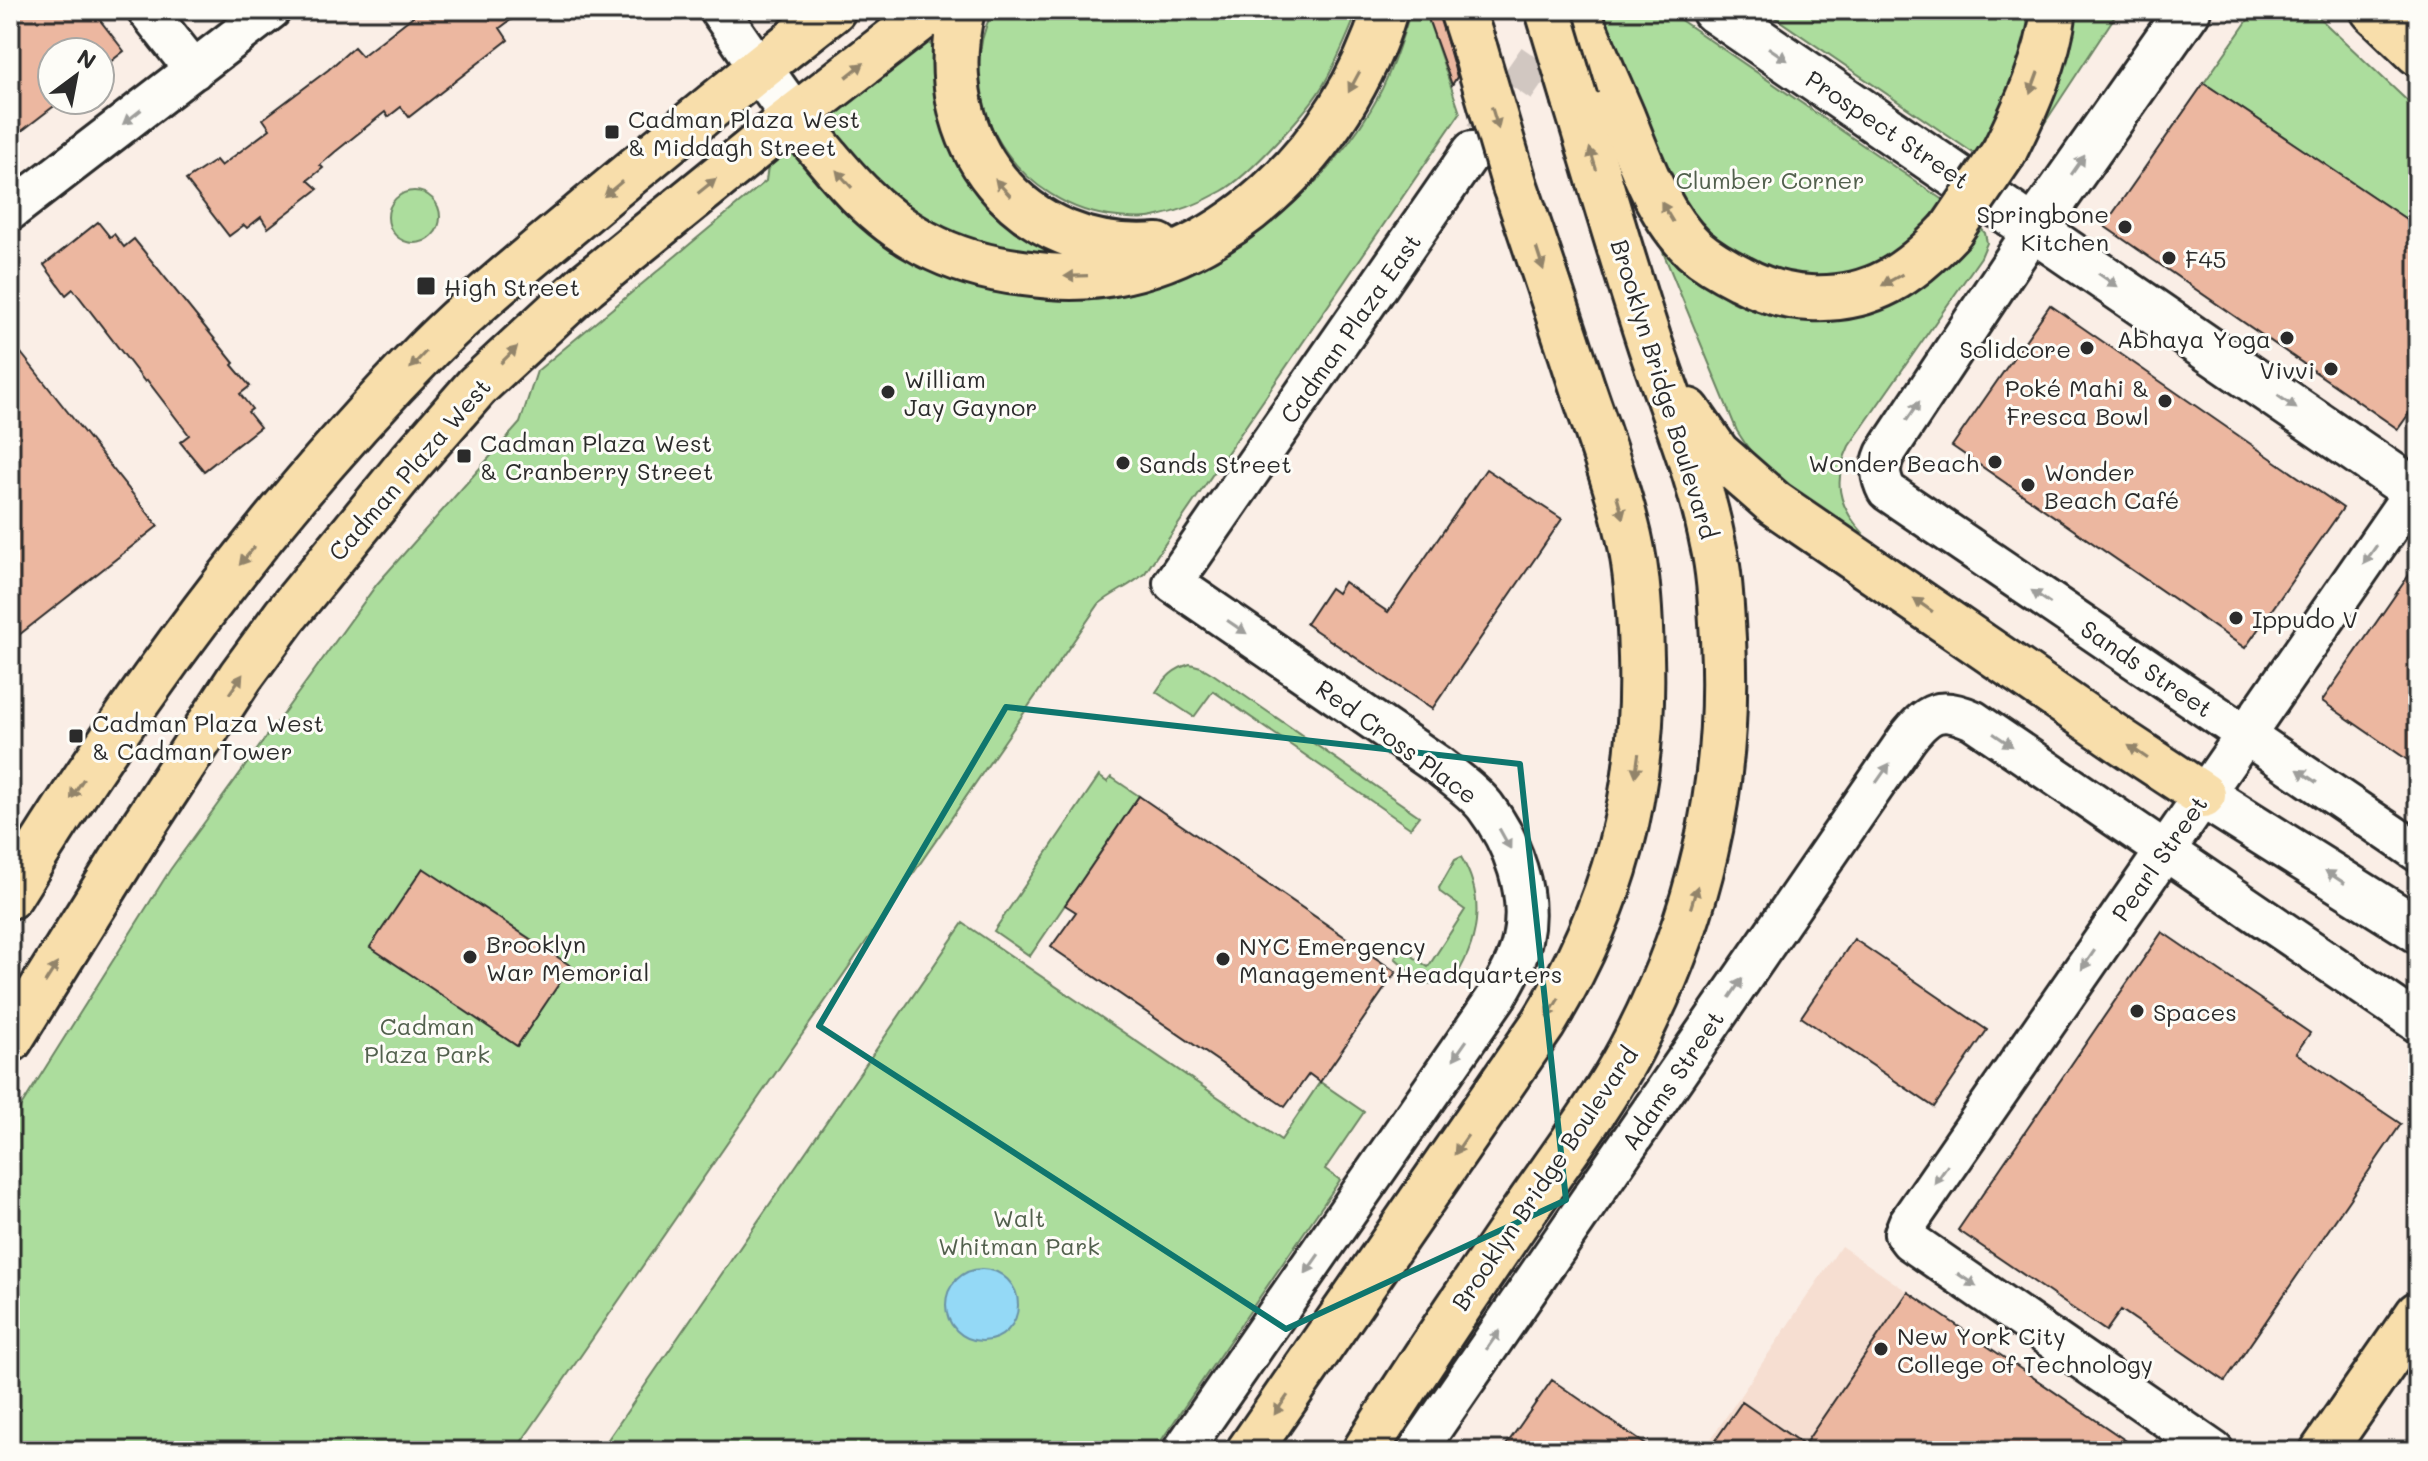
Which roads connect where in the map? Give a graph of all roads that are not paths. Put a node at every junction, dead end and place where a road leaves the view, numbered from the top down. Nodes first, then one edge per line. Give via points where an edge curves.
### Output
1 (147, 10) edge
2 (271, 10) edge
3 (719, 10) edge
4 (833, 10) edge
5 (932, 10) edge
6 (962, 10) edge
7 (1385, 10) edge
8 (1462, 10) edge
9 (1548, 10) edge
10 (1577, 10) edge
11 (1714, 10) edge
12 (2054, 10) edge
13 (2188, 10) edge
14 (2373, 10) edge
15 (2418, 53) edge
16 (759, 68) junction
17 (194, 70) junction
18 (794, 117) junction
19 (1472, 151) tunnel mouth
20 (10, 211) edge
21 (2034, 229) junction
22 (1204, 240) junction
23 (1651, 347) junction
24 (2417, 490) edge
25 (1173, 583) joint
26 (2245, 734) junction
27 (2203, 795) junction
28 (2164, 850) junction
29 (2418, 852) edge
30 (10, 896) edge
31 (2418, 930) edge
32 (2418, 1023) edge
33 (10, 1040) edge
34 (2418, 1314) edge
35 (1182, 1451) edge
36 (1249, 1451) edge
37 (1365, 1451) edge
38 (1417, 1451) edge
39 (2214, 1451) edge
40 (2323, 1451) edge

1 - 17 street
2 - 17 street
3 - 16 street
4 - 16 main road
18 -> 5 main road, Cadman Plaza West
22 -> 6 main road via 1106,244 1078,238 1024,209 980,156 960,107 955,64
7 -> 22 main road via 1347,95 1310,151 1255,206
8 -> 36 main road, bridge via 1629,538 1640,622 1639,749 1628,820 1605,901 1575,970 1503,1084
23 -> 9 main road, Brooklyn Bridge Boulevard, bridge
12 -> 10 main road, bridge via 2035,81 2004,152 1951,230 1897,279 1838,299 1765,290 1700,254 1687,240 1646,172
11 -> 21 main road, Prospect Street
21 -> 13 main road
14 - 15 main road
16 - 18 main road
16 -> 30 main road via 487,294 358,424 167,657
17 -> 20 street
22 -> 18 main road via 1140,267 1071,277 1003,270 962,259 889,221 832,166
33 -> 18 main road, Cadman Plaza West via 241,676 409,464 477,386 552,314
19 - 25 street, Cadman Plaza East
21 -> 24 main road, Prospect Street
26 -> 21 street, Sands Street via 1897,499 1881,480 1885,454
27 -> 23 main road via 1774,503 1717,453
37 -> 23 main road, Brooklyn Bridge Boulevard via 1629,1053 1679,944 1703,869 1723,740 1719,584 1696,474
24 -> 26 street, Pearl Street
25 -> 35 street, Red Cross Place via 1463,785 1484,805 1510,849 1520,874 1525,918 1516,961 1497,996
26 - 27 street, Pearl Street
29 -> 26 street, Sands Street
27 - 28 street, Pearl Street
31 -> 27 main road
28 - 32 street
38 -> 28 street, Adams Street via 1921,721 1945,711 1973,720
28 -> 39 street, Pearl Street via 1904,1233
34 - 40 main road

